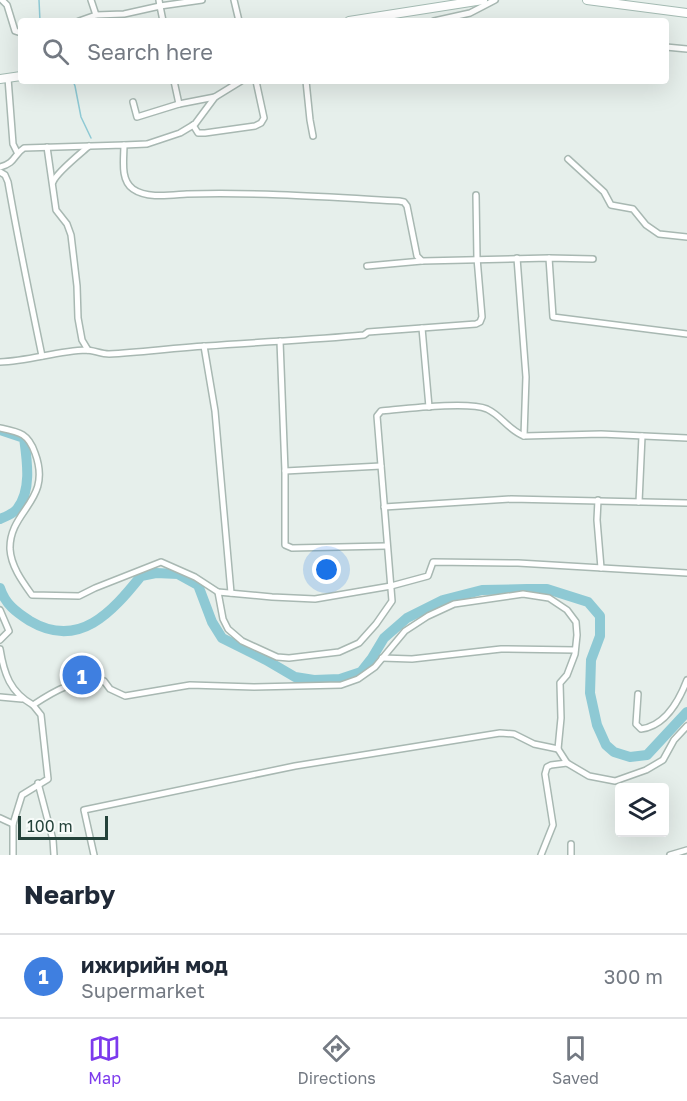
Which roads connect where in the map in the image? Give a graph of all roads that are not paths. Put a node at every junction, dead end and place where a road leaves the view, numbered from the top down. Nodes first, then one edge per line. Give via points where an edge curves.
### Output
1 (2, 0) edge
2 (91, 0) edge
3 (202, 0) edge
4 (234, 0) edge
5 (483, 0) edge
6 (495, 0) edge
7 (588, 0) edge
8 (160, 3) edge
9 (9, 10) junction
10 (0, 13) edge
11 (687, 13) edge
12 (96, 15) junction
13 (88, 18) edge
14 (162, 18) edge
15 (238, 18) edge
16 (368, 18) edge
17 (448, 18) edge
18 (18, 32) edge
19 (669, 47) edge
20 (687, 49) edge
21 (4, 78) edge
22 (175, 84) edge
23 (236, 84) edge
24 (257, 84) edge
25 (306, 84) edge
26 (215, 97) junction
27 (133, 102) dead end
28 (179, 104) junction
29 (193, 125) junction
30 (314, 136) dead end
31 (89, 146) junction
32 (124, 146) junction
33 (47, 147) junction
34 (17, 152) junction
35 (568, 159) dead end
36 (9, 164) junction
37 (0, 167) edge
38 (3, 174) edge
39 (52, 188) junction
40 (476, 195) dead end
41 (687, 237) edge
42 (477, 258) junction
43 (517, 258) junction
44 (549, 258) junction
45 (593, 259) dead end
46 (422, 261) junction
47 (367, 266) dead end
48 (422, 328) junction
49 (687, 334) edge
50 (280, 341) junction
51 (204, 346) junction
52 (88, 350) junction
53 (42, 357) junction
54 (0, 363) edge
55 (429, 407) junction
56 (0, 428) edge
57 (524, 436) junction
58 (642, 436) junction
59 (687, 438) edge
60 (381, 466) junction
61 (285, 471) junction
62 (598, 500) junction
63 (639, 502) junction
64 (687, 504) edge
65 (384, 507) junction
66 (386, 546) junction
67 (601, 568) junction
68 (687, 573) edge
69 (391, 586) junction
70 (218, 592) junction
71 (231, 593) junction
72 (0, 610) edge
73 (0, 640) edge
74 (0, 650) edge
75 (575, 650) junction
76 (382, 658) junction
77 (687, 680) edge
78 (638, 694) dead end
79 (0, 697) edge
80 (22, 699) junction
81 (33, 705) junction
82 (687, 726) edge
83 (558, 749) junction
84 (567, 763) junction
85 (38, 783) junction
86 (0, 818) edge
87 (13, 824) junction
88 (571, 844) dead end
89 (687, 850) edge
90 (13, 855) edge
91 (54, 855) edge
92 (94, 855) edge
93 (541, 855) edge
94 (570, 855) edge
95 (670, 855) edge

1 - 9 street
2 - 12 street
3 - 8 street
4 - 15 street
5 - 16 main road
6 - 17 street via 470,13
7 - 11 main road
8 - 12 street via 124,14
8 - 14 street
9 - 10 street
9 - 18 street
12 - 13 street
19 - 20 street
21 - 34 street
22 - 28 street
23 - 26 street
24 - 29 street via 264,118 261,123 205,134 198,133
25 - 30 street
26 - 28 street
26 - 29 street
27 - 28 street via 138,117
29 - 32 street via 161,141
31 - 32 street
31 - 33 street
31 - 39 street via 56,174
32 - 46 street via 126,178 132,189 148,194 247,193 404,202 417,256
33 - 34 street
33 - 39 street
34 - 36 street
35 - 41 street via 604,192 611,205 633,209 658,234
36 - 37 street
36 - 38 street
38 - 53 street
39 - 52 street via 56,210 71,235 78,318
40 - 42 street
42 - 43 street
42 - 46 street
42 - 48 street via 480,322
43 - 44 street
43 - 57 street via 526,377
44 - 45 street
44 - 49 street via 553,317
46 - 47 street
48 - 50 street
48 - 55 street
50 - 51 street
50 - 61 street
51 - 52 street via 109,354
51 - 71 street via 215,411
52 - 53 street
53 - 54 street
55 - 57 street via 484,408 494,412 513,432
55 - 60 street via 379,413
56 - 70 street via 23,434 37,458 39,484 15,526 10,549 18,575 32,595 79,596 161,562
57 - 58 street
58 - 59 street
58 - 63 street
60 - 61 street
60 - 65 street
61 - 66 street via 288,548
62 - 63 street
62 - 65 street via 511,499
62 - 67 street
63 - 64 street
65 - 66 street
66 - 69 street
67 - 68 street
67 - 69 street via 434,562 428,576
69 - 70 street via 392,601 358,643 339,652 289,658 266,653 235,635 223,619
69 - 71 street via 315,599
70 - 71 street
72 - 73 street via 9,631
74 - 80 street via 9,684
75 - 76 street via 501,649 412,659
75 - 76 street via 576,622 567,610 549,598 523,594 454,604 405,632
75 - 83 street via 567,675 560,683
76 - 81 street via 358,679 341,685 190,685 125,696 110,689 104,681 95,680 63,687
77 - 78 street via 670,713 650,728 641,729 636,724
79 - 80 street
80 - 81 street
81 - 85 street via 40,715 48,779
82 - 84 street via 663,760 615,781 589,776
83 - 84 street
83 - 92 street via 500,733 295,766 84,810
84 - 93 street via 547,767 545,774 553,825
85 - 87 street via 22,795
85 - 91 street
86 - 87 street
87 - 90 street
88 - 94 street
89 - 95 street

